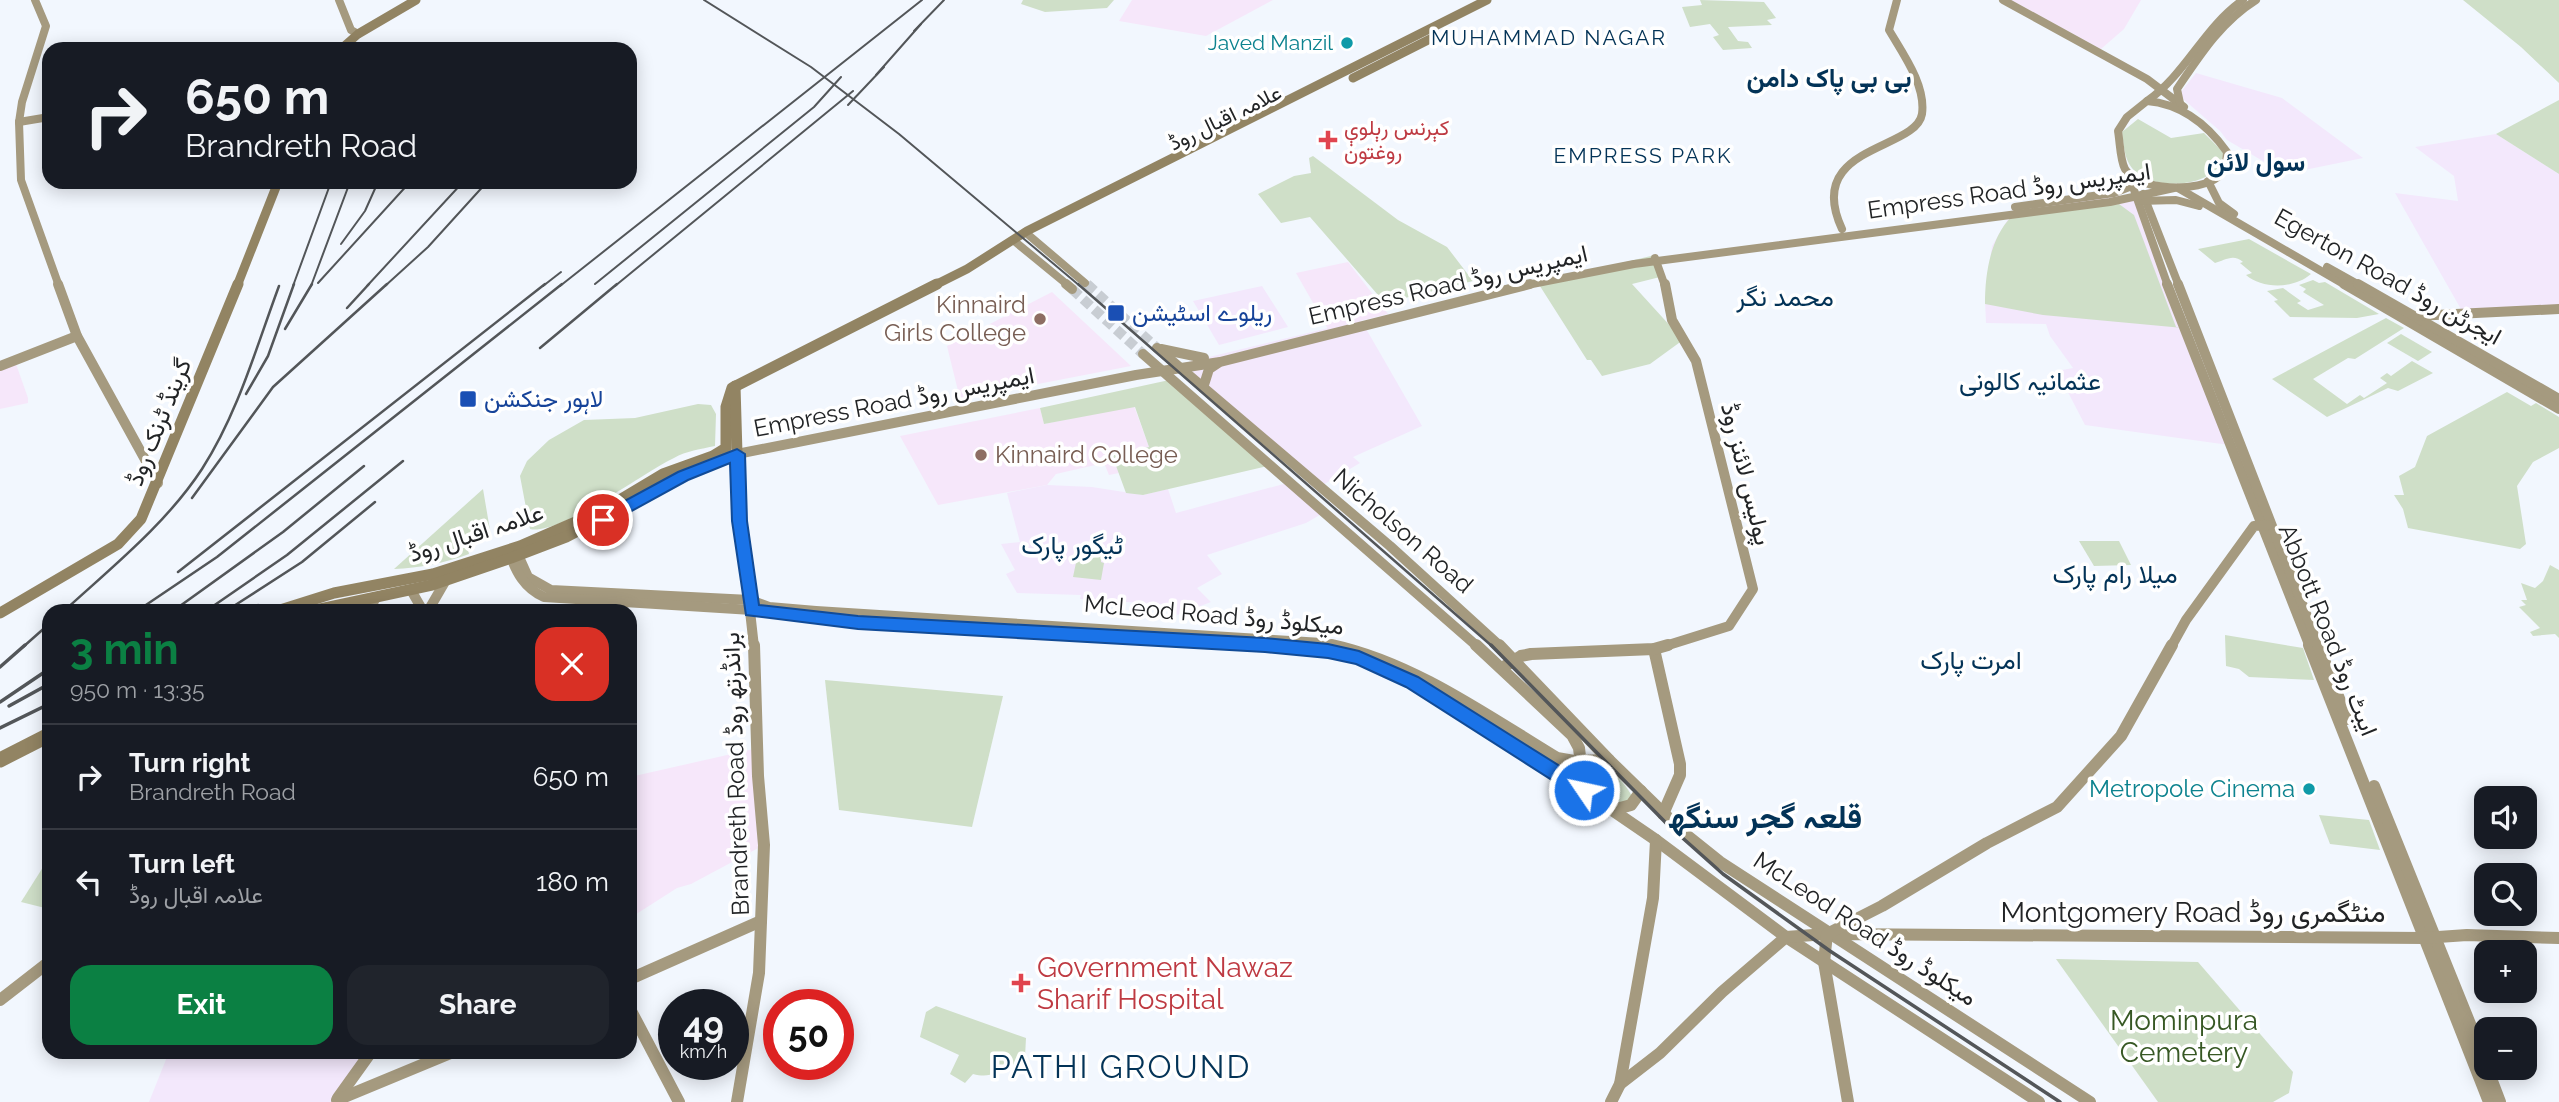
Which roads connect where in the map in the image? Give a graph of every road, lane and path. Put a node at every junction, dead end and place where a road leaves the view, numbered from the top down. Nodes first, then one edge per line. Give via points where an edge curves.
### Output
1 (35, 0) edge
2 (339, 0) edge
3 (416, 0) edge
4 (1487, 0) edge
5 (1501, 0) edge
6 (1897, 0) edge
7 (1998, 0) edge
8 (2003, 0) edge
9 (2243, 0) edge
10 (2256, 0) edge
11 (358, 34) junction
12 (349, 42) edge
13 (2145, 84) junction
14 (2162, 89) junction
15 (2177, 89) junction
16 (2145, 102) junction
17 (2180, 103) junction
18 (2191, 114) junction
19 (42, 118) edge
20 (19, 122) junction
21 (2128, 173) junction
22 (2208, 181) junction
23 (2132, 186) junction
24 (2176, 188) junction
25 (275, 189) edge
26 (2113, 201) junction
27 (2139, 202) junction
28 (2212, 209) junction
29 (1842, 229) junction
30 (1028, 235) junction
31 (1017, 243) junction
32 (1655, 259) junction
33 (1085, 283) tunnel mouth
34 (1072, 289) tunnel mouth
35 (2559, 309) edge
36 (2455, 313) junction
37 (2411, 319) junction
38 (77, 336) junction
39 (2450, 336) junction
40 (1143, 354) tunnel mouth
41 (1204, 358) junction
42 (1220, 362) junction
43 (0, 366) edge
44 (1179, 367) junction
45 (1163, 370) junction
46 (735, 386) junction
47 (1203, 388) junction
48 (2559, 398) edge
49 (2559, 409) edge
50 (737, 454) junction
51 (158, 483) junction
52 (2267, 525) junction
53 (513, 553) junction
54 (446, 580) junction
55 (411, 590) junction
56 (376, 597) junction
57 (296, 604) edge
58 (344, 604) edge
59 (372, 604) edge
60 (421, 604) edge
61 (431, 604) edge
62 (751, 605) junction
63 (2, 609) edge
64 (960, 623) junction
65 (1654, 649) junction
66 (1514, 660) junction
67 (1503, 668) junction
68 (42, 731) edge
69 (42, 739) edge
70 (0, 752) edge
71 (0, 760) edge
72 (1581, 760) junction
73 (1609, 760) junction
74 (1584, 790) junction
75 (1641, 790) junction
76 (1613, 810) junction
77 (1663, 814) junction
78 (1656, 840) junction
79 (761, 921) junction
80 (1827, 934) junction
81 (1786, 937) junction
82 (2429, 937) junction
83 (2559, 938) edge
84 (1824, 962) junction
85 (42, 967) edge
86 (637, 976) edge
87 (0, 1000) edge
88 (637, 1023) edge
89 (2474, 1038) edge
90 (365, 1059) edge
91 (436, 1059) edge
92 (2492, 1080) edge
93 (1620, 1084) junction
94 (336, 1101) edge
95 (678, 1102) edge
96 (737, 1102) edge
97 (1611, 1102) edge
98 (1848, 1102) edge
99 (2039, 1102) edge
100 (2090, 1102) edge
101 (2489, 1102) edge
102 (2500, 1102) edge

1 - 20 main road via 46,26
2 - 11 main road via 351,30
3 - 11 main road
4 - 30 main road, علامہ اقبال روڈ
5 - 30 main road, علامہ اقبال روڈ via 1397,56
6 - 29 main road via 1889,30 1911,66 1922,97 1921,122 1855,159 1839,177 1833,214
7 - 13 main road
8 - 14 main road
9 - 14 main road via 2217,21
10 - 15 main road via 2216,34
11 - 12 main road
13 - 14 main road
13 - 16 main road
14 - 15 main road
14 - 16 main road
14 - 17 main road
15 - 17 main road
16 - 18 main road via 2168,103
16 - 21 main road via 2118,131
17 - 18 main road
18 - 22 main road via 2227,152 2223,171
19 - 20 main road
20 - 38 main road via 22,180
21 - 23 main road, Abbott Road ایبٹ روڈ
21 - 24 main road
22 - 24 main road
22 - 37 main road, Egerton Road ایجرٹن روڈ via 2228,211
23 - 27 main road, Abbott Road ایبٹ روڈ
23 - 29 main road, Empress Road ایمپریس روڈ via 2099,195
24 - 27 main road, Empress Road ایمپریس روڈ
24 - 28 main road
25 - 51 main road, گرینڈ ٹرنک روڈ
26 - 27 main road
26 - 27 main road, Empress Road ایمپریس روڈ
26 - 32 main road, Empress Road ایمپریس روڈ
27 - 28 main road via 2186,202
27 - 52 main road, Abbott Road ایبٹ روڈ
28 - 37 main road
29 - 32 main road, Empress Road ایمپریس روڈ
30 - 31 main road, علامہ اقبال روڈ
30 - 33 main road
31 - 34 main road
31 - 46 main road, علامہ اقبال روڈ via 982,265
32 - 41 main road, Empress Road ایمپریس روڈ via 1533,278
32 - 42 main road, Empress Road ایمپریس روڈ via 1527,285
32 - 65 main road, پولیس لائنز روڈ via 1672,320 1696,360 1753,589 1729,626
35 - 36 main road
36 - 37 main road
36 - 39 main road via 2446,321
37 - 39 main road, Egerton Road ایجرٹن روڈ
37 - 49 main road, Egerton Road ایجرٹن روڈ
38 - 43 main road
38 - 51 main road
39 - 48 main road, Egerton Road ایجرٹن روڈ
40 - 45 main road, Nicholson Road
41 - 44 main road, Empress Road ایمپریس روڈ
41 - 44 main road, Nicholson Road via 1157,348
42 - 44 main road, Empress Road ایمپریس روڈ
42 - 47 main road via 1209,369
44 - 45 main road, Empress Road ایمپریس روڈ
44 - 47 main road, Nicholson Road
45 - 50 main road, Empress Road ایمپریس روڈ
45 - 67 main road, Nicholson Road
46 - 50 main road
46 - 53 main road, علامہ اقبال روڈ via 727,396 724,451 669,471 603,510
47 - 66 main road, Nicholson Road via 1410,563
50 - 53 main road, علامہ اقبال روڈ via 683,476 566,537
50 - 62 main road, Brandreth Road برانڈرتھ روڈ
51 - 63 main road, گرینڈ ٹرنک روڈ via 128,536 81,568
52 - 80 main road via 2254,526 2186,620 2121,736 2057,807
52 - 82 main road, Abbott Road ایبٹ روڈ
53 - 54 main road, علامہ اقبال روڈ
53 - 57 main road, علامہ اقبال روڈ
53 - 62 main road, McLeod Road میکلوڈ روڈ via 523,582 544,597
54 - 55 main road, علامہ اقبال روڈ
54 - 61 main road
55 - 56 main road, علامہ اقبال روڈ
55 - 60 main road
56 - 58 main road, علامہ اقبال روڈ
56 - 59 main road
62 - 64 main road, McLeod Road میکلوڈ روڈ via 832,621
62 - 79 main road, Brandreth Road برانڈرتھ روڈ via 764,845
64 - 72 main road, McLeod Road میکلوڈ روڈ via 1322,643 1355,650 1428,680 1548,753 1567,761
64 - 74 main road, McLeod Road میکلوڈ روڈ via 1265,645 1359,658 1412,682
65 - 66 main road, پولیس لائنز روڈ via 1531,654
65 - 77 main road via 1680,764 1680,775
66 - 67 main road
66 - 73 main road, Nicholson Road
67 - 72 main road, Nicholson Road via 1572,736 1581,749
68 - 70 main road
69 - 71 main road
72 - 73 main road, McLeod Road میکلوڈ روڈ
72 - 74 main road
73 - 75 main road, McLeod Road میکلوڈ روڈ
74 - 76 main road, McLeod Road میکلوڈ روڈ
75 - 76 main road via 1631,804
75 - 77 main road, McLeod Road میکلوڈ روڈ
76 - 78 main road, McLeod Road میکلوڈ روڈ
77 - 80 main road, McLeod Road میکلوڈ روڈ via 1720,862
78 - 81 main road, McLeod Road میکلوڈ روڈ
78 - 93 main road via 1653,898
79 - 86 main road
79 - 96 main road, Brandreth Road برانڈرتھ روڈ via 760,973
80 - 81 main road, Montgomery Road منٹگمری روڈ
80 - 82 main road, Montgomery Road منٹگمری روڈ
80 - 84 main road
80 - 100 main road, McLeod Road میکلوڈ روڈ
81 - 84 main road, McLeod Road میکلوڈ روڈ
81 - 93 main road
82 - 83 main road, Montgomery Road منٹگمری روڈ
82 - 89 main road, Abbott Road ایبٹ روڈ
82 - 101 main road, Abbott Road ایبٹ روڈ
84 - 98 main road
84 - 99 main road, McLeod Road میکلوڈ روڈ
85 - 87 main road
88 - 95 main road
90 - 94 main road
91 - 94 main road
92 - 102 main road, Abbott Road ایبٹ روڈ
93 - 97 main road

